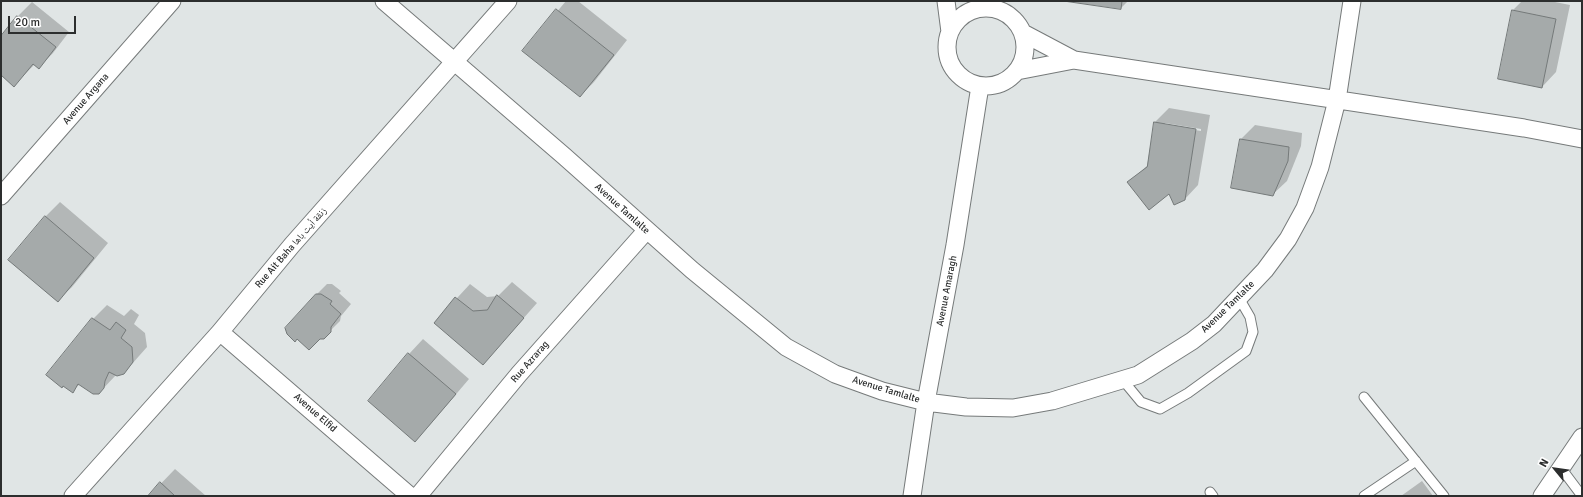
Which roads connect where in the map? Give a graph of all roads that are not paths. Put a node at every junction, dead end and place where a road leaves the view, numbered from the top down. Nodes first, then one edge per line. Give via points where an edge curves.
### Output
1 (172, 1) edge
2 (384, 1) edge
3 (508, 1) edge
4 (946, 1) edge
5 (1352, 1) edge
6 (980, 4) edge
7 (950, 32) junction
8 (1023, 33) junction
9 (1074, 60) junction
10 (455, 62) junction
11 (1017, 71) junction
12 (980, 86) junction
13 (1336, 100) junction
14 (1582, 139) edge
15 (1, 196) edge
16 (646, 231) junction
17 (1239, 298) junction
18 (220, 332) junction
19 (1122, 379) junction
20 (1364, 397) dead end
21 (926, 402) junction
22 (1582, 437) edge
23 (1416, 461) junction
24 (1561, 468) junction
25 (73, 496) edge
26 (410, 496) edge
27 (418, 496) edge
28 (912, 496) edge
29 (1364, 496) edge
30 (1444, 496) edge
31 (1542, 496) edge
32 (1582, 496) edge

1 - 15 street, Avenue Argana
2 - 10 street, Avenue Tamlalte
3 - 10 street, Rue Ait Baha زنقة أيت باها
4 - 7 street
5 - 13 street, Avenue Tamlalte
6 - 7 street via 959,19
6 - 8 street via 1008,15
7 - 12 street via 947,46 949,60 956,72 967,81
8 - 9 street
8 - 11 street via 1026,46 1024,59
9 - 11 street
9 - 13 street
10 - 16 street, Avenue Tamlalte
10 - 18 street, Rue Ait Baha زنقة أيت باها via 292,245
11 - 12 street via 1000,84
12 - 21 street, Avenue Amaragh via 956,245
13 - 14 street
13 - 17 street, Avenue Tamlalte via 1320,167 1305,208 1288,239 1266,270
16 - 21 street, Avenue Tamlalte via 786,347 835,374 882,391
16 - 27 street, Rue Azrarag via 519,374
17 - 19 street, Avenue Tamlalte via 1214,324 1192,341 1138,375
17 - 19 lane via 1250,317 1253,332 1246,351 1188,393 1160,409 1141,402
18 - 25 street, Rue Ait Baha زنقة أيت باها
18 - 26 street, Avenue Elfid
19 - 21 street, Avenue Tamlalte via 1052,401 1013,408 966,407
20 - 23 lane
21 - 28 street, Avenue Amaragh
22 - 24 street
23 - 29 lane
23 - 30 lane
24 - 31 street
24 - 32 lane

